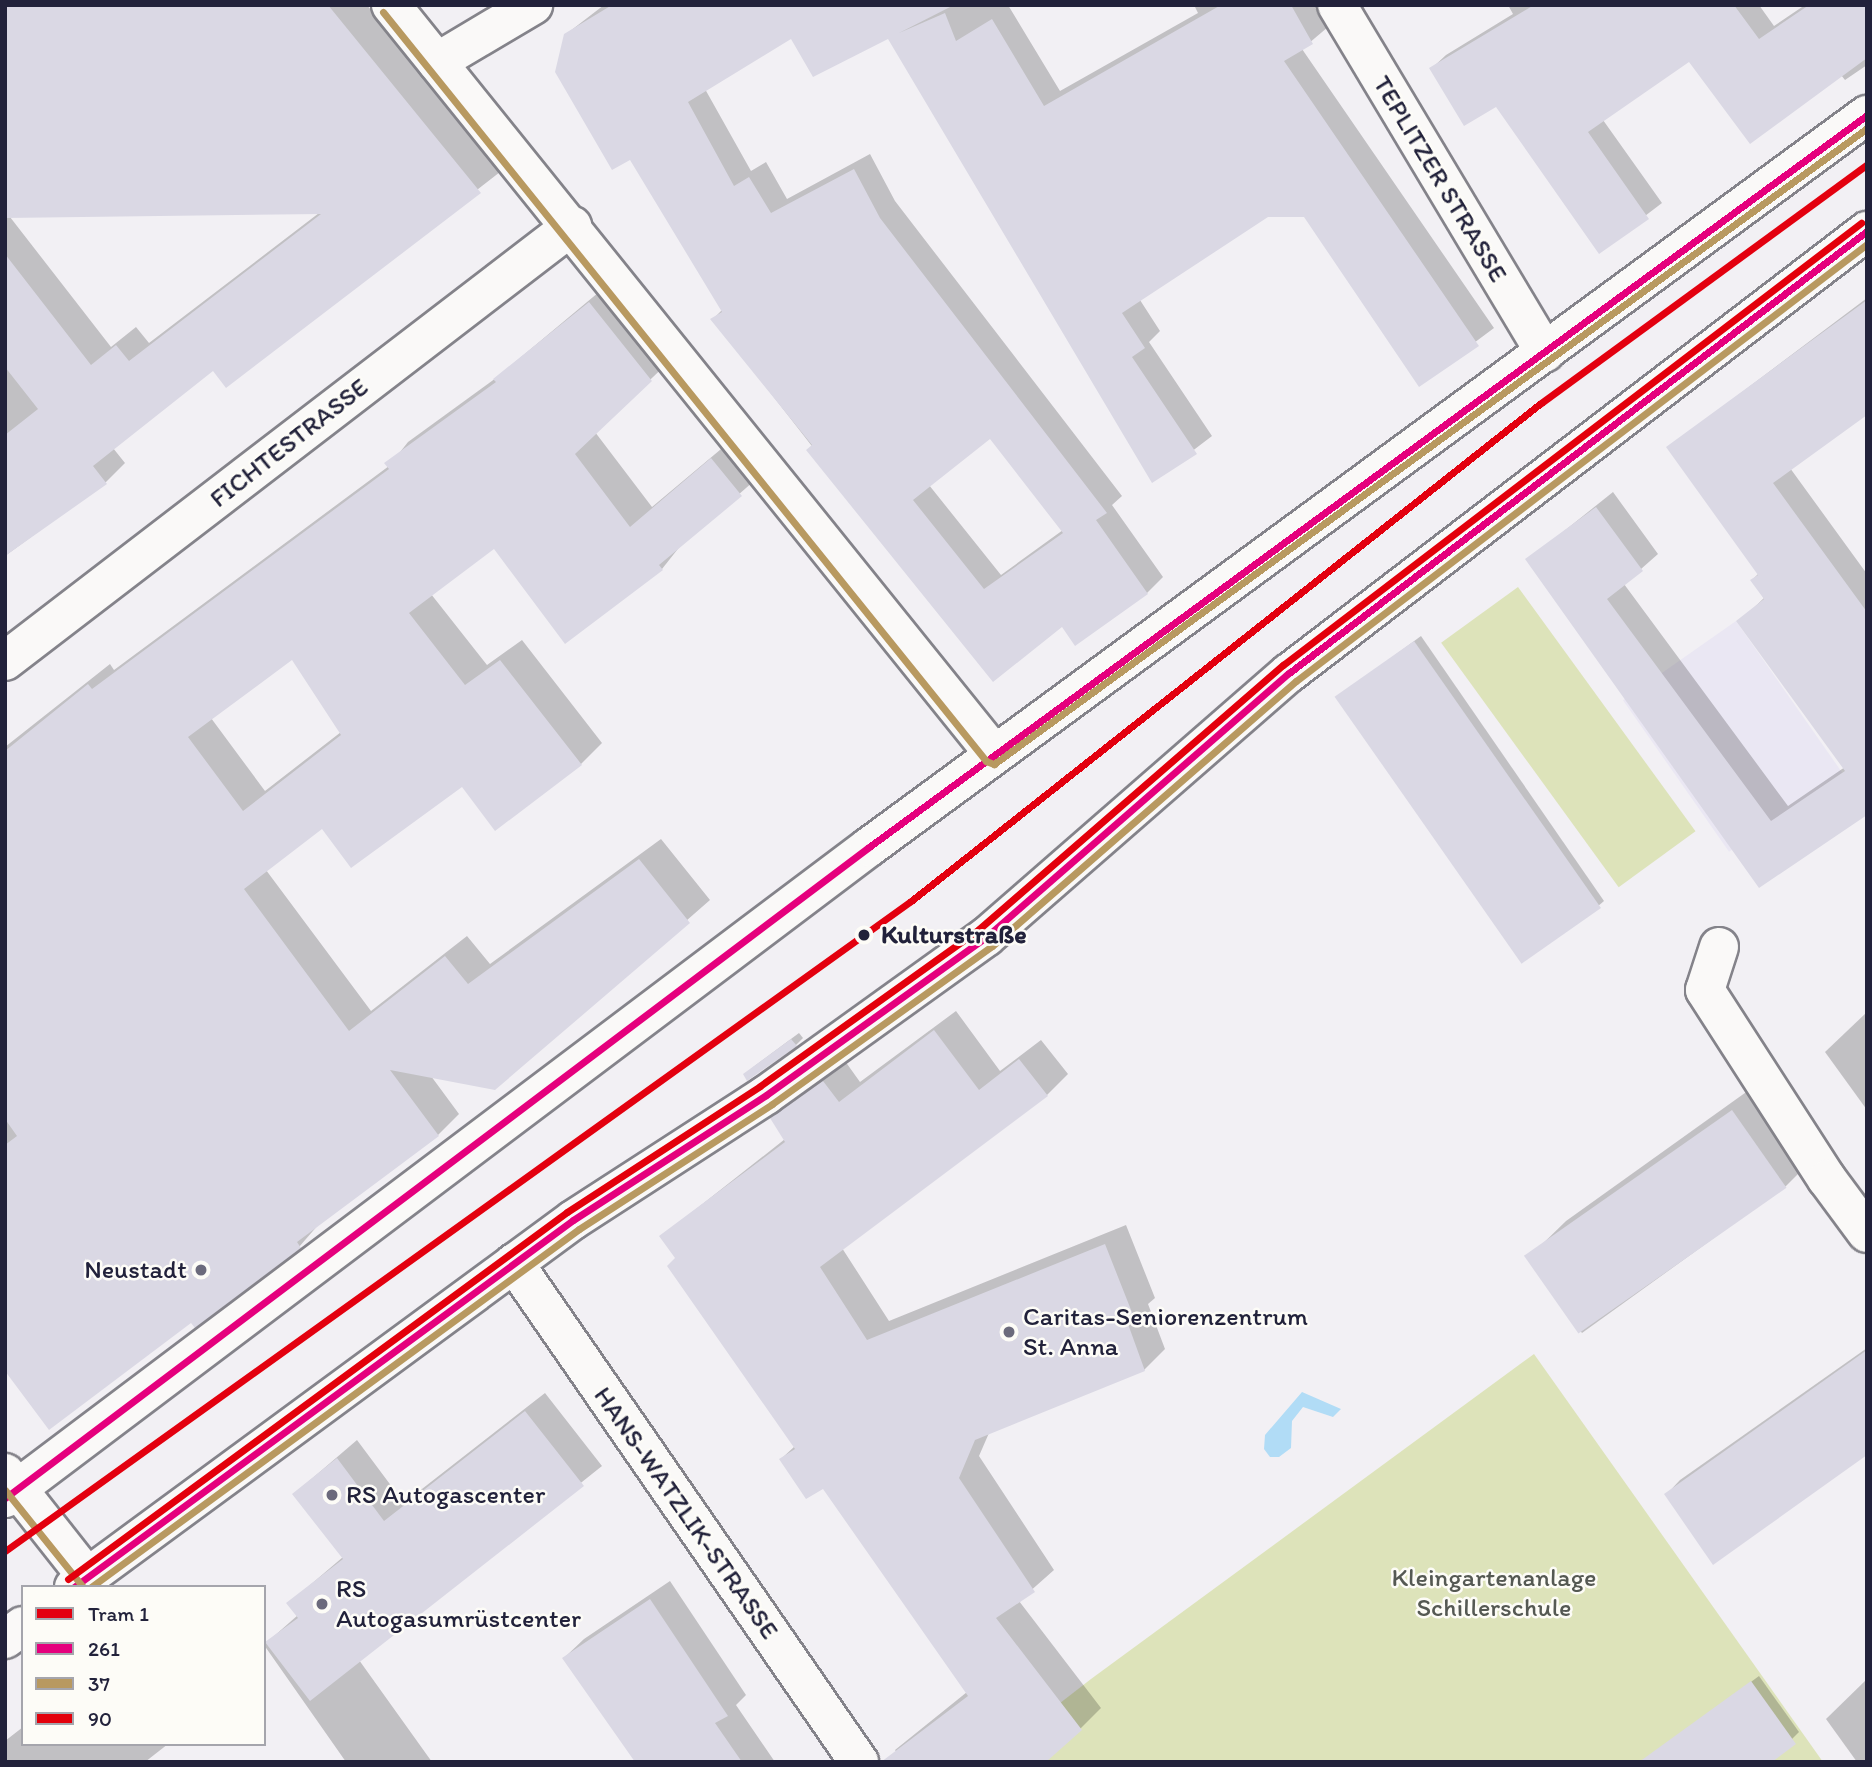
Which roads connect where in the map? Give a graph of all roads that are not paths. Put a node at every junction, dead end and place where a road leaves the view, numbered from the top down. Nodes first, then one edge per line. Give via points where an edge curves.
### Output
1 (391, 5) edge
2 (533, 5) edge
3 (1336, 5) edge
4 (437, 62) junction
5 (1867, 115) edge
6 (572, 226) junction
7 (1867, 231) edge
8 (1545, 352) junction
9 (5, 661) edge
10 (994, 754) junction
11 (1719, 947) dead end
12 (1867, 1233) edge
13 (514, 1263) junction
14 (9, 1486) edge
15 (81, 1582) edge
16 (21, 1627) edge
17 (5, 1639) edge
18 (859, 1762) edge

1 - 4 street
2 - 4 street
3 - 8 street, TEPLITZER STRASSE
4 - 6 street
5 - 8 street
6 - 9 street, FICHTESTRASSE
6 - 10 street
7 - 13 street via 1289,673 986,937 766,1095
8 - 10 street
10 - 14 street
11 - 12 street via 1705,990
13 - 15 street
13 - 18 street, HANS-WATZLIK-STRASSE
14 - 15 street
16 - 17 street

